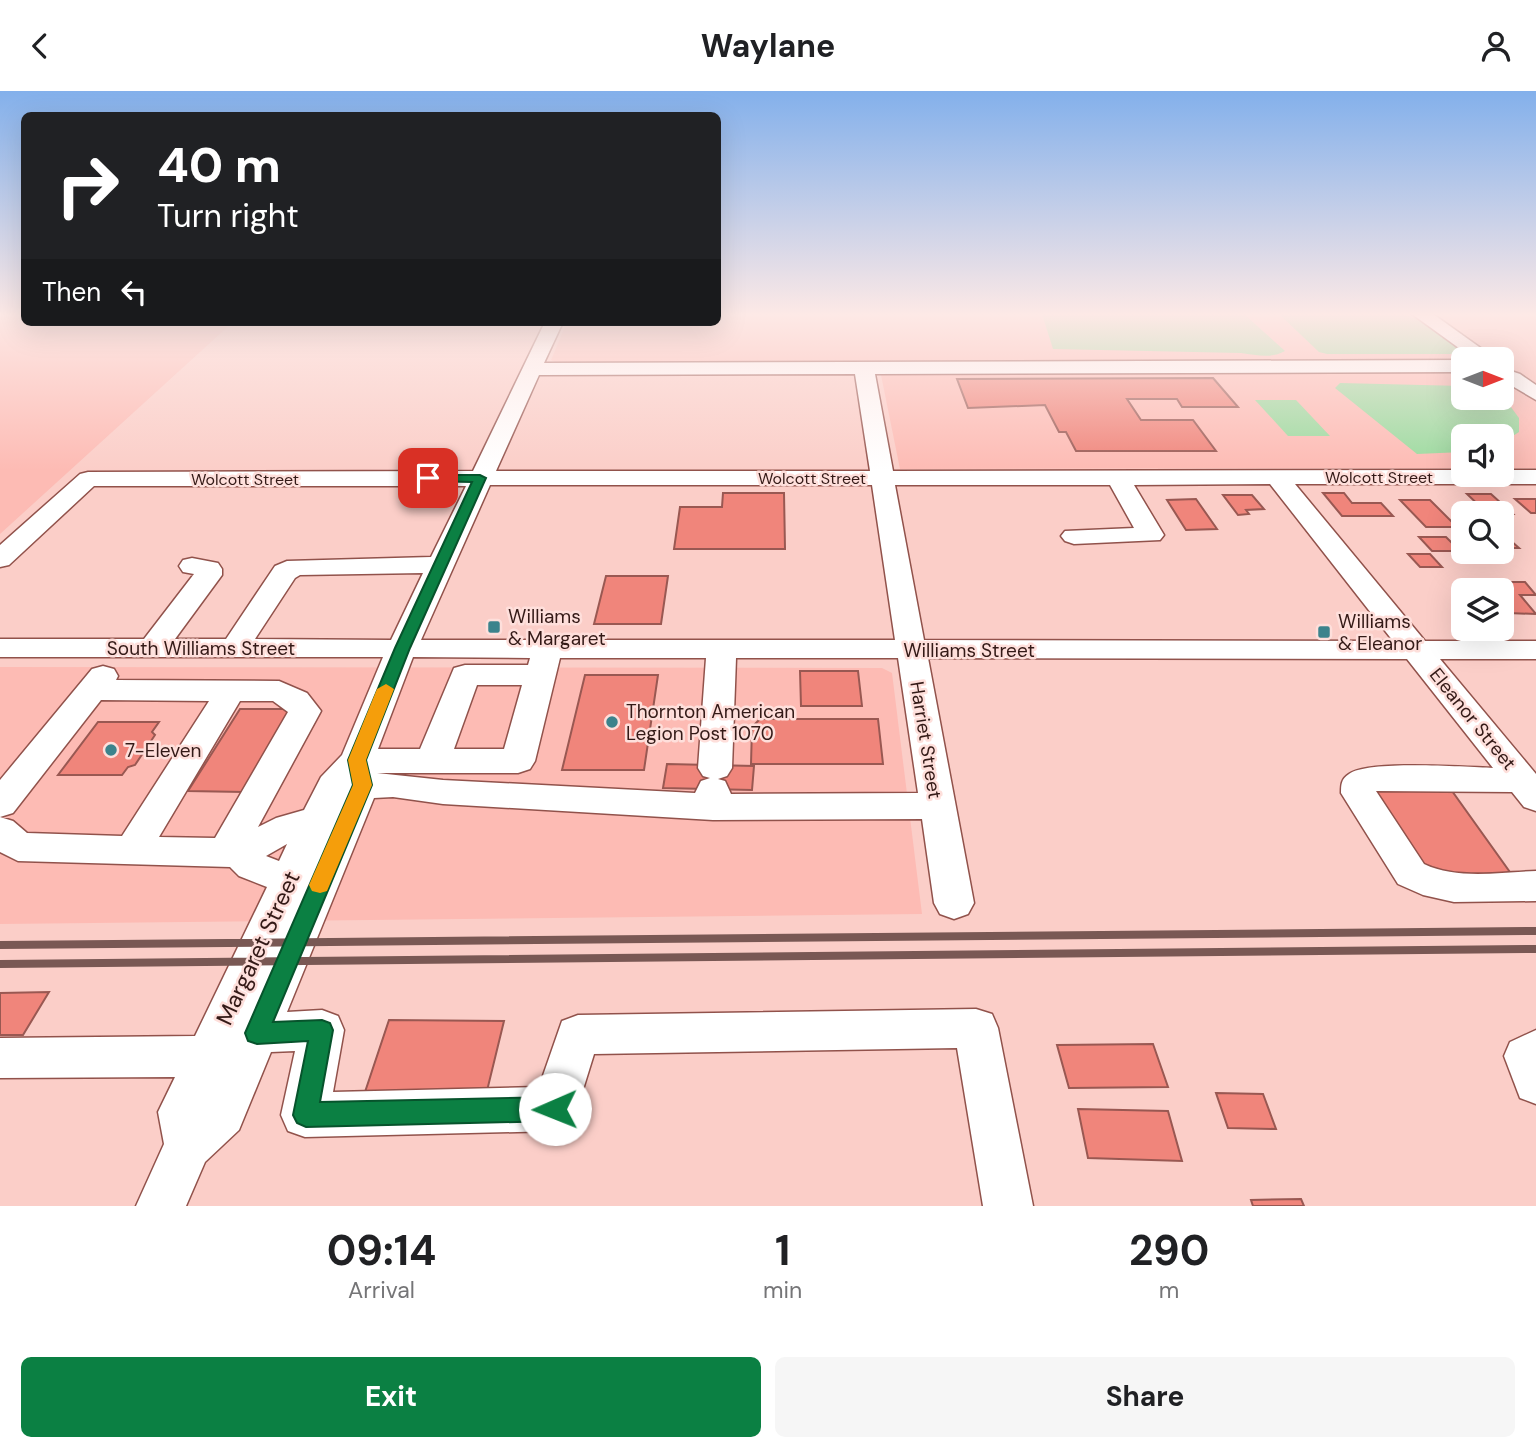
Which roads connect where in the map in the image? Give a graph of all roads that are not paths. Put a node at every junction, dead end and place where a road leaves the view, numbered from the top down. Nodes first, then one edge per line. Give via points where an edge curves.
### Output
1 (534, 366) edge
2 (1451, 366) edge
3 (533, 369) junction
4 (864, 369) junction
5 (1514, 379) edge
6 (1536, 394) edge
7 (1536, 477) edge
8 (480, 478) junction
9 (883, 478) junction
10 (1118, 478) junction
11 (1277, 478) junction
12 (1074, 536) dead end
13 (0, 559) edge
14 (440, 565) junction
15 (192, 566) dead end
16 (0, 648) edge
17 (139, 648) junction
18 (235, 648) junction
19 (402, 648) junction
20 (721, 649) junction
21 (911, 650) junction
22 (1536, 650) edge
23 (1418, 651) junction
24 (544, 662) junction
25 (92, 689) junction
26 (231, 689) junction
27 (433, 761) junction
28 (343, 787) junction
29 (714, 788) junction
30 (1529, 789) edge
31 (0, 803) edge
32 (937, 806) junction
33 (0, 831) edge
34 (132, 850) junction
35 (233, 853) junction
36 (290, 880) junction
37 (1536, 886) edge
38 (954, 903) dead end
39 (257, 1033) junction
40 (1536, 1050) edge
41 (208, 1056) junction
42 (0, 1058) edge
43 (1536, 1083) edge
44 (188, 1145) junction
45 (161, 1206) edge
46 (1008, 1206) edge

1 - 3 street, Margaret Street
2 - 4 street
3 - 4 street
3 - 8 street, Margaret Street
4 - 9 street, Harriet Street
5 - 6 street
7 - 11 street, Wolcott Street
8 - 9 street, Wolcott Street
8 - 13 street, Wolcott Street via 88,479
8 - 14 street, Margaret Street
9 - 10 street, Wolcott Street
9 - 21 street, Harriet Street
10 - 11 street, Wolcott Street
10 - 12 street via 1151,535
11 - 23 street, Eleanor Street
14 - 18 street via 296,567 285,572
14 - 19 street, Margaret Street
15 - 17 street via 209,569 208,575
16 - 17 street, South Williams Street
17 - 18 street, South Williams Street
17 - 25 street
18 - 19 street, South Williams Street
19 - 24 street, Williams Street
19 - 28 street, Margaret Street
20 - 21 street, Williams Street
20 - 24 street, Williams Street
20 - 29 street
21 - 23 street, Williams Street
21 - 32 street, Harriet Street
22 - 23 street, Williams Street
23 - 30 street, Eleanor Street
24 - 27 street via 465,675
24 - 27 street via 518,761
25 - 26 street
25 - 31 street
26 - 34 street
26 - 35 street via 279,691 305,711
27 - 28 street
28 - 29 street via 393,785 443,792
28 - 35 street via 289,827
28 - 36 street, Margaret Street
28 - 39 street, Margaret Street
29 - 32 street
30 - 37 street via 1367,779 1358,784 1359,793 1411,874 1423,883
32 - 38 street, Harriet Street
33 - 34 street via 18,847
34 - 35 street
35 - 36 street via 252,866
36 - 41 street, Margaret Street
39 - 44 street, Margaret Street via 222,1114
39 - 46 street via 322,1030 306,1115 555,1109 578,1035 976,1028
40 - 43 street via 1526,1056
41 - 42 street
41 - 44 street, Margaret Street via 182,1112
44 - 45 street, Margaret Street

